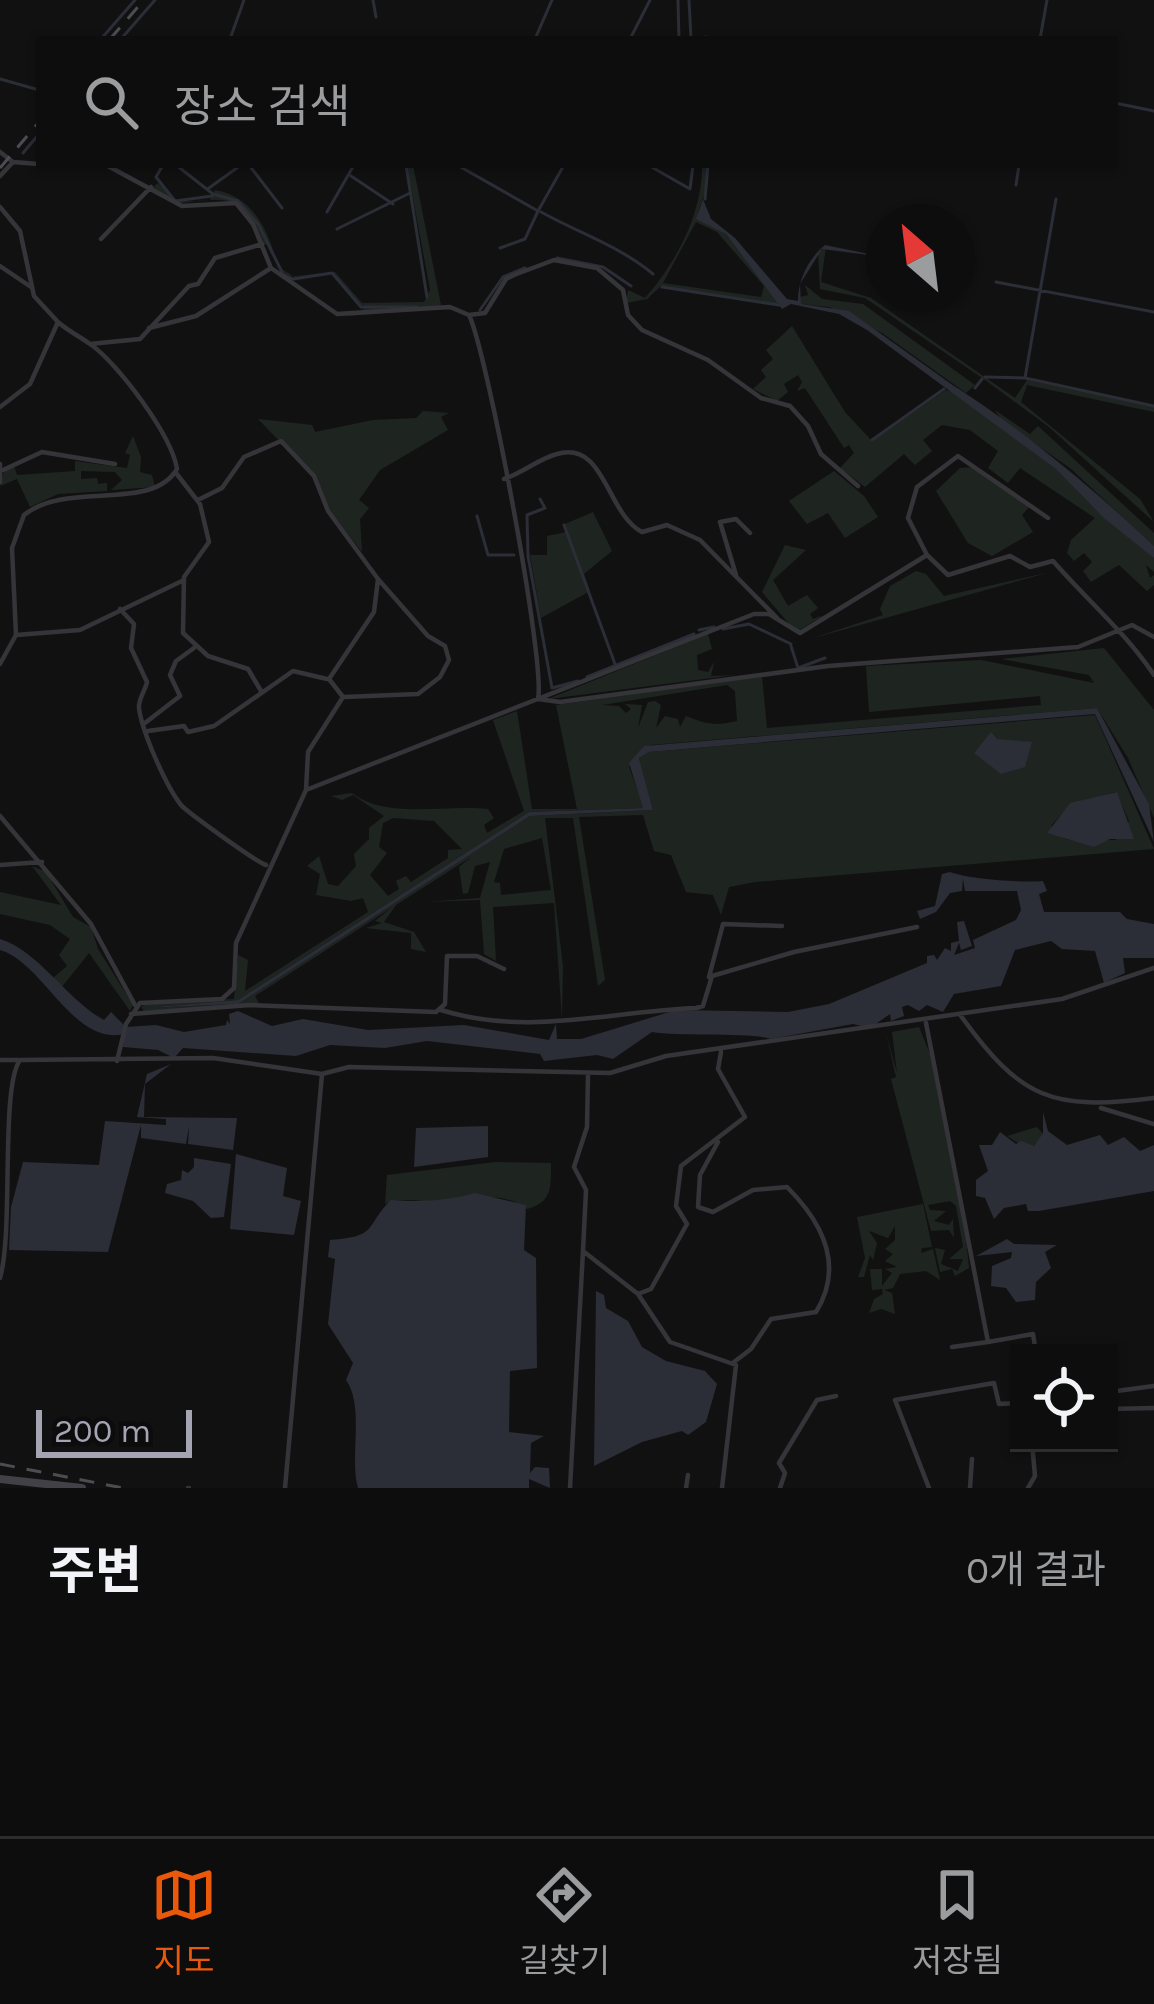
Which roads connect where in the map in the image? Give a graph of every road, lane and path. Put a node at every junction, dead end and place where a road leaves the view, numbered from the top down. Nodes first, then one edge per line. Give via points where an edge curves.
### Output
1 (0, 152) edge
2 (13, 162) junction
3 (36, 164) edge
4 (112, 168) edge
5 (0, 176) edge
6 (151, 187) junction
7 (0, 207) edge
8 (101, 239) dead end
9 (262, 244) junction
10 (0, 266) edge
11 (271, 268) junction
12 (31, 287) junction
13 (469, 315) junction
14 (58, 322) junction
15 (147, 329) junction
16 (90, 344) junction
17 (0, 407) edge
18 (115, 464) dead end
19 (1, 467) edge
20 (176, 473) junction
21 (504, 479) junction
22 (0, 482) edge
23 (858, 486) dead end
24 (198, 500) junction
25 (1048, 518) dead end
26 (750, 533) dead end
27 (927, 555) junction
28 (736, 575) junction
29 (378, 579) junction
30 (184, 580) junction
31 (120, 609) junction
32 (777, 618) junction
33 (1116, 627) junction
34 (16, 635) junction
35 (1154, 637) edge
36 (194, 647) junction
37 (0, 664) edge
38 (1154, 675) edge
39 (329, 679) junction
40 (260, 691) junction
41 (343, 697) junction
42 (538, 698) junction
43 (147, 727) junction
44 (306, 790) junction
45 (0, 816) edge
46 (42, 862) junction
47 (0, 865) edge
48 (268, 866) junction
49 (782, 926) dead end
50 (917, 927) dead end
51 (1154, 968) edge
52 (504, 969) dead end
53 (710, 977) junction
54 (137, 1006) junction
55 (441, 1010) junction
56 (131, 1014) junction
57 (961, 1016) junction
58 (926, 1022) junction
59 (721, 1052) junction
60 (0, 1060) edge
61 (20, 1060) junction
62 (117, 1061) junction
63 (322, 1074) junction
64 (588, 1074) junction
65 (1154, 1098) edge
66 (1096, 1106) junction
67 (1154, 1124) edge
68 (718, 1142) junction
69 (583, 1251) junction
70 (0, 1278) edge
71 (638, 1294) junction
72 (988, 1342) junction
73 (1035, 1344) edge
74 (952, 1347) dead end
75 (734, 1362) junction
76 (1154, 1386) edge
77 (1118, 1391) edge
78 (836, 1396) dead end
79 (1010, 1403) edge
80 (1118, 1408) edge
81 (1154, 1408) edge
82 (1033, 1452) edge
83 (972, 1459) dead end
84 (688, 1475) dead end
85 (0, 1479) edge
86 (82, 1488) edge
87 (285, 1488) edge
88 (570, 1488) edge
89 (686, 1488) edge
90 (722, 1488) edge
91 (780, 1488) edge
92 (929, 1488) edge
93 (970, 1488) edge
94 (1028, 1488) edge

1 - 2 street
2 - 3 street
2 - 5 street
4 - 6 street
6 - 8 street
6 - 9 street via 182,206 236,203
7 - 12 street via 20,231
9 - 11 street
9 - 15 street via 214,258 198,284
10 - 12 street
11 - 13 street via 338,314 450,307
11 - 15 street via 196,316
12 - 14 street
13 - 21 street
13 - 23 street via 484,314 506,279 554,260 597,268 623,290 642,330 708,360 760,398 790,406 828,462
14 - 16 street
14 - 17 street via 30,384
15 - 16 street via 136,340
16 - 20 street via 163,432
18 - 19 street via 42,452
19 - 22 street
20 - 24 street
20 - 34 street via 154,489 64,496 24,515 12,548
21 - 28 street via 555,454 583,454 634,528 667,525 700,540
21 - 42 street via 538,646
24 - 29 street via 229,482 244,457 281,441 314,476 328,511
24 - 30 street via 209,545
25 - 27 street via 958,456 917,487 908,524
26 - 28 street via 736,519 720,521
27 - 32 street via 800,633
27 - 33 street via 948,575 1010,556 1030,567 1053,561
28 - 32 street
29 - 39 street via 374,612
29 - 41 street via 449,660 424,692
30 - 31 street
30 - 36 street via 182,627
31 - 34 street via 80,630
31 - 43 street via 134,624
32 - 42 street via 743,618
33 - 35 street via 1132,625
33 - 38 street
33 - 42 street via 1078,646 828,666 560,702
34 - 37 street
36 - 40 street via 246,668
36 - 43 street via 170,675 180,696
39 - 40 street via 293,671
39 - 41 street
40 - 43 street via 214,726
41 - 44 street via 308,752
42 - 44 street
43 - 48 street via 185,810
44 - 48 street
45 - 46 street
46 - 47 street
46 - 54 street via 91,924
48 - 54 street via 236,943 229,996
49 - 53 street via 723,924
50 - 53 street
51 - 57 street via 1082,994
52 - 55 street via 477,956 447,956
53 - 55 street via 703,1006 576,1024
54 - 56 street
55 - 56 street via 250,1005
56 - 62 street
57 - 58 street
57 - 66 street via 1004,1074
58 - 59 street
58 - 72 street
59 - 64 street
59 - 68 street via 718,1069 746,1114
60 - 61 street
61 - 62 street
61 - 70 street
62 - 63 street via 212,1058
63 - 64 street via 349,1067
63 - 87 street
64 - 69 street via 587,1127 574,1167 586,1190
65 - 66 street
66 - 67 street
68 - 71 street via 680,1166 676,1206 687,1224 651,1289
68 - 75 street via 700,1175 698,1207 712,1212 753,1190 787,1186 815,1217 830,1269 816,1312 771,1319
69 - 71 street
69 - 88 street
71 - 75 street via 670,1342
72 - 73 street via 1033,1334
72 - 74 street
75 - 90 street
76 - 77 street
78 - 91 street via 818,1400 778,1463 785,1473
79 - 92 street via 999,1404 994,1383 895,1400
80 - 81 street
82 - 94 street
83 - 93 street
84 - 89 street
85 - 86 street

